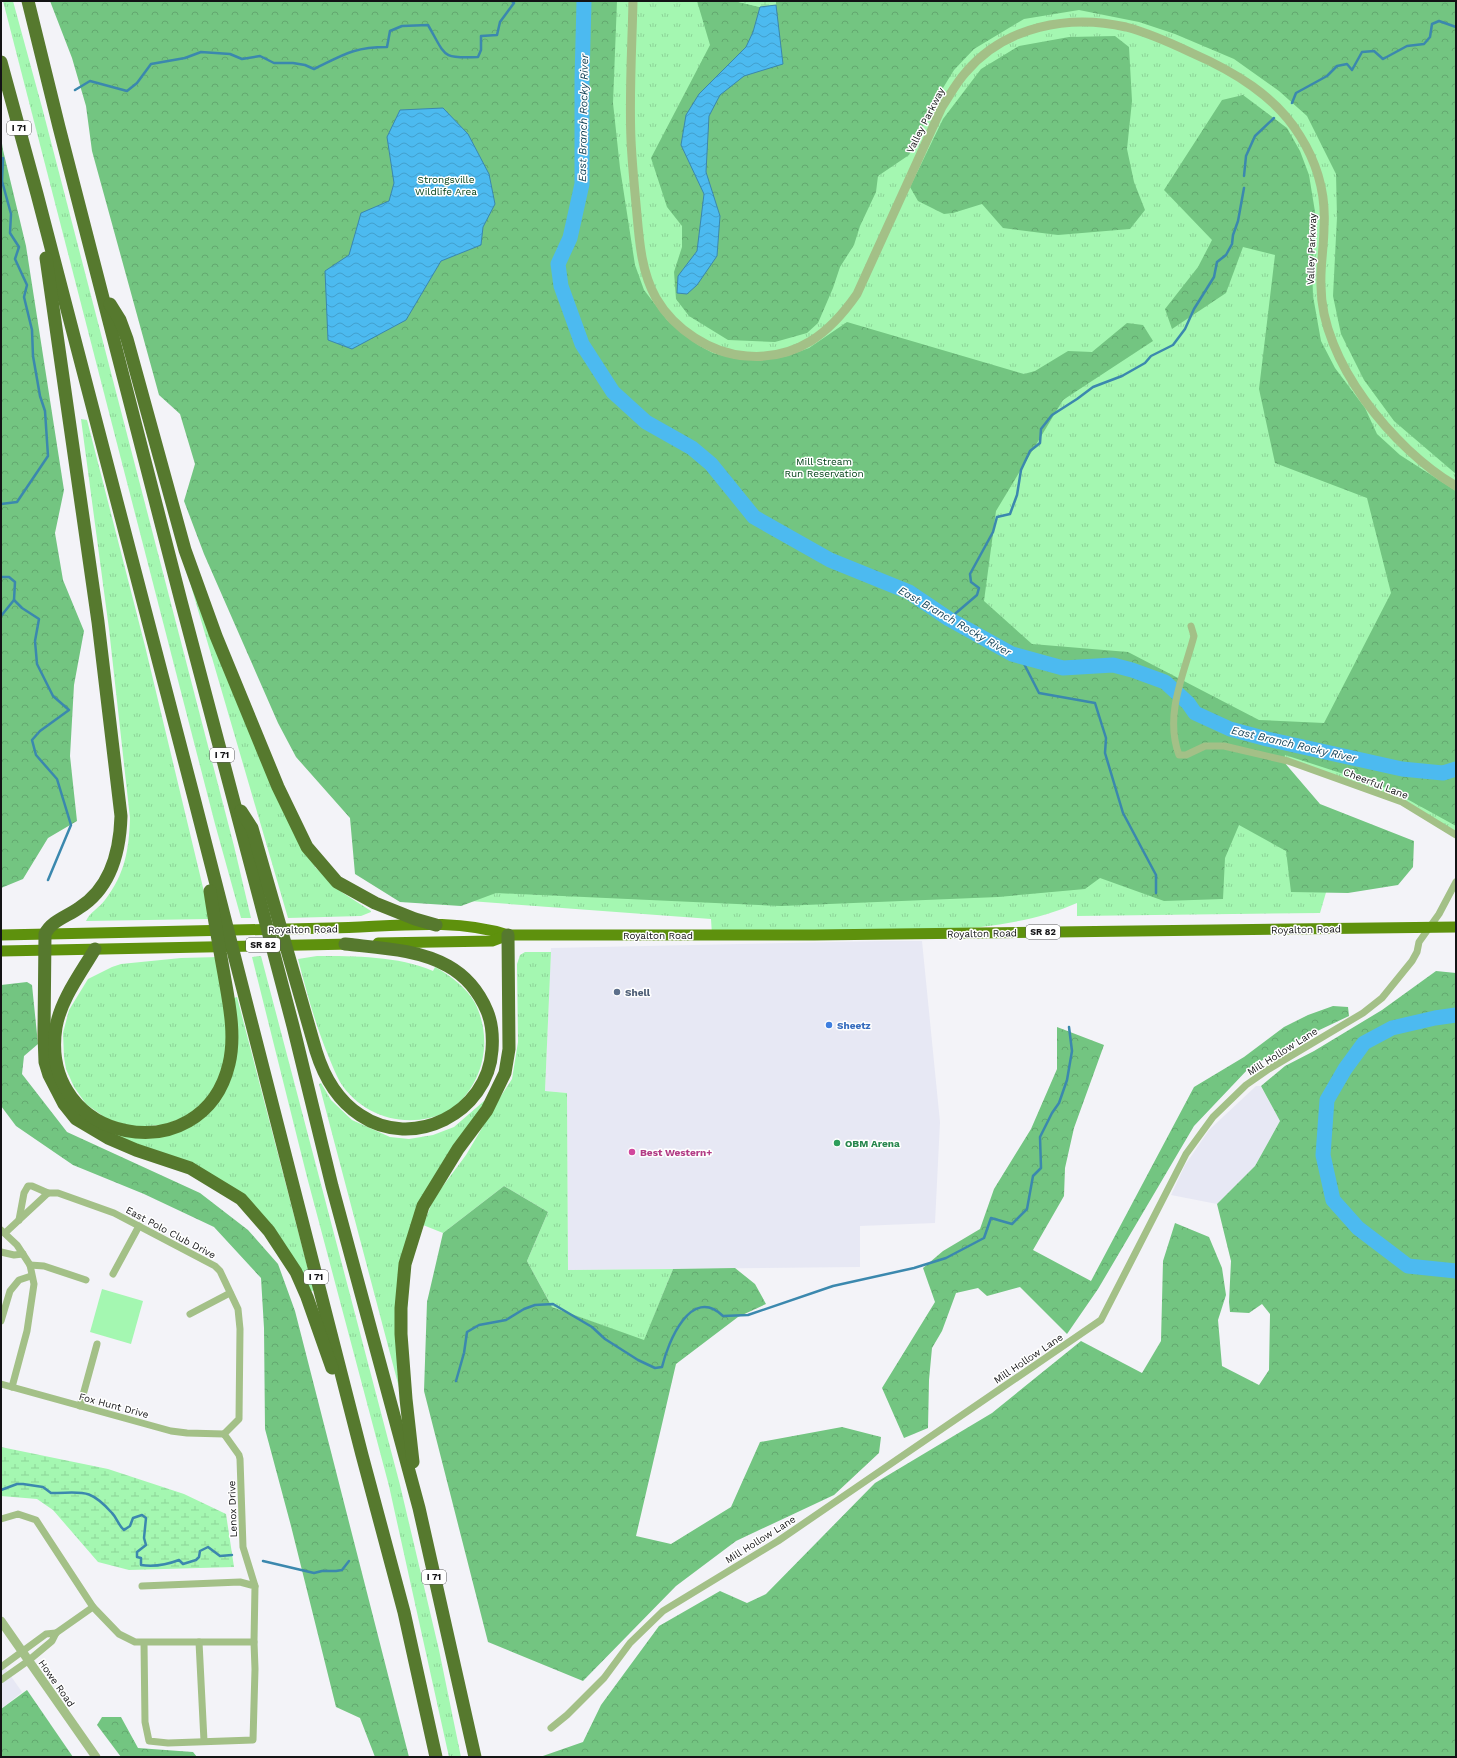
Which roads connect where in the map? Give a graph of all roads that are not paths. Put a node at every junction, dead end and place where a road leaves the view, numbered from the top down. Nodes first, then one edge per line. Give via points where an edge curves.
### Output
1 (28, 1) edge
2 (633, 1) edge
3 (1, 62) edge
4 (37, 194) junction
5 (101, 290) junction
6 (1456, 486) edge
7 (1191, 626) dead end
8 (194, 798) junction
9 (235, 803) junction
10 (1456, 835) edge
11 (1456, 882) edge
12 (436, 925) junction
13 (1456, 927) edge
14 (1430, 928) junction
15 (45, 934) junction
16 (1, 935) edge
17 (508, 935) junction
18 (345, 944) junction
19 (95, 949) junction
20 (44, 950) junction
21 (1, 951) edge
22 (48, 1193) junction
23 (19, 1220) junction
24 (139, 1226) junction
25 (3, 1231) edge
26 (1, 1252) edge
27 (23, 1254) junction
28 (30, 1265) junction
29 (113, 1274) dead end
30 (31, 1276) junction
31 (86, 1280) dead end
32 (230, 1293) junction
33 (190, 1314) dead end
34 (1, 1321) edge
35 (96, 1344) dead end
36 (1, 1384) edge
37 (12, 1387) junction
38 (80, 1406) junction
39 (224, 1434) junction
40 (362, 1455) junction
41 (419, 1508) junction
42 (1, 1519) edge
43 (142, 1586) dead end
44 (255, 1586) junction
45 (93, 1607) junction
46 (1, 1621) edge
47 (56, 1633) junction
48 (144, 1642) junction
49 (199, 1642) junction
50 (254, 1642) junction
51 (22, 1652) junction
52 (28, 1661) junction
53 (1, 1667) edge
54 (1, 1680) edge
55 (551, 1728) dead end
56 (204, 1742) junction
57 (96, 1757) edge
58 (436, 1757) edge
59 (474, 1757) edge

1 - 5 highway, I 71
2 - 6 street, Valley Parkway via 631,140 638,232 643,260 650,285 665,311 702,343 737,356 753,357 772,355 801,346 827,330 843,314 857,294 942,107 967,70 998,44 1037,27 1082,21 1104,23 1148,35 1204,58 1258,90 1289,119 1318,173 1324,226 1322,306 1326,326 1340,362 1390,431 1422,461
3 - 4 highway, I 71
4 - 8 highway, I 71
4 - 15 highway via 98,622 121,816 116,860 106,880 94,896 55,923
5 - 9 highway, I 71
5 - 12 highway via 120,320 127,339 185,550 216,636 278,788 307,847 337,882 375,903
7 - 10 street, Cheerful Lane via 1194,636 1172,718 1179,755 1205,746 1224,746 1288,761 1402,802
8 - 19 highway via 229,1000 232,1049 229,1065 214,1098 201,1111 178,1126 144,1133 120,1130 96,1120 83,1109 70,1094 62,1079 56,1060 56,1027 62,1008
8 - 40 highway, I 71
9 - 18 highway via 252,828 316,1051 329,1083 354,1111 384,1127 402,1130 423,1128 458,1113 478,1091 492,1058 492,1027 483,1002 474,988 462,975 448,966 424,956
9 - 41 highway, I 71 via 332,1186
11 - 14 street
12 - 15 main road, Royalton Road / SR 82
12 - 17 main road, Royalton Road / SR 82 via 488,928
13 - 14 main road, Royalton Road / SR 82
14 - 17 main road, Royalton Road / SR 82 via 814,935
14 - 55 street, Mill Hollow Lane via 1419,942 1412,961 1382,998 1246,1085 1203,1130 1186,1154 1101,1320 778,1541 663,1610 630,1643 604,1678 568,1715
15 - 16 main road, Royalton Road / SR 82
15 - 20 highway
17 - 18 main road, Royalton Road / SR 82 via 492,941
17 - 41 highway via 509,1049 505,1073 487,1110 423,1206 405,1264 401,1334
18 - 19 main road, Royalton Road / SR 82
19 - 20 main road, Royalton Road / SR 82
20 - 21 main road, Royalton Road / SR 82
20 - 40 highway via 45,1062 64,1104 76,1119 108,1138 190,1168 206,1177 241,1199 259,1218 287,1257 307,1297
22 - 23 street
22 - 23 street, East Polo Club Drive via 28,1186 24,1193
22 - 24 street, East Polo Club Drive via 68,1196 109,1211
23 - 25 street
24 - 29 street
24 - 32 street, East Polo Club Drive via 215,1266
25 - 27 street via 17,1244
26 - 27 street
27 - 28 street
28 - 30 street
28 - 31 street via 44,1266
30 - 34 street via 19,1280 10,1291
30 - 37 street via 34,1284 32,1303
32 - 33 street
32 - 39 street, East Polo Club Drive via 238,1309 240,1328 239,1416 238,1421
35 - 38 street
36 - 37 street, Fox Hunt Drive
37 - 38 street, Fox Hunt Drive
38 - 39 street, Fox Hunt Drive via 171,1431
39 - 44 street, Lenox Drive via 240,1459 243,1547
40 - 58 highway, I 71 via 404,1612
41 - 59 highway, I 71
42 - 45 street via 18,1514 36,1520
43 - 44 street via 240,1582
44 - 50 street, Lenox Drive
45 - 47 street
45 - 48 street via 119,1634 135,1642
46 - 51 street, Howe Road
47 - 51 street via 46,1634
47 - 52 street via 52,1641
48 - 49 street
48 - 56 street, Lenox Drive via 145,1722 149,1741
49 - 50 street
49 - 56 street
50 - 56 street, Lenox Drive via 253,1740
51 - 52 street, Howe Road
51 - 53 street
52 - 54 street
52 - 57 street, Howe Road

